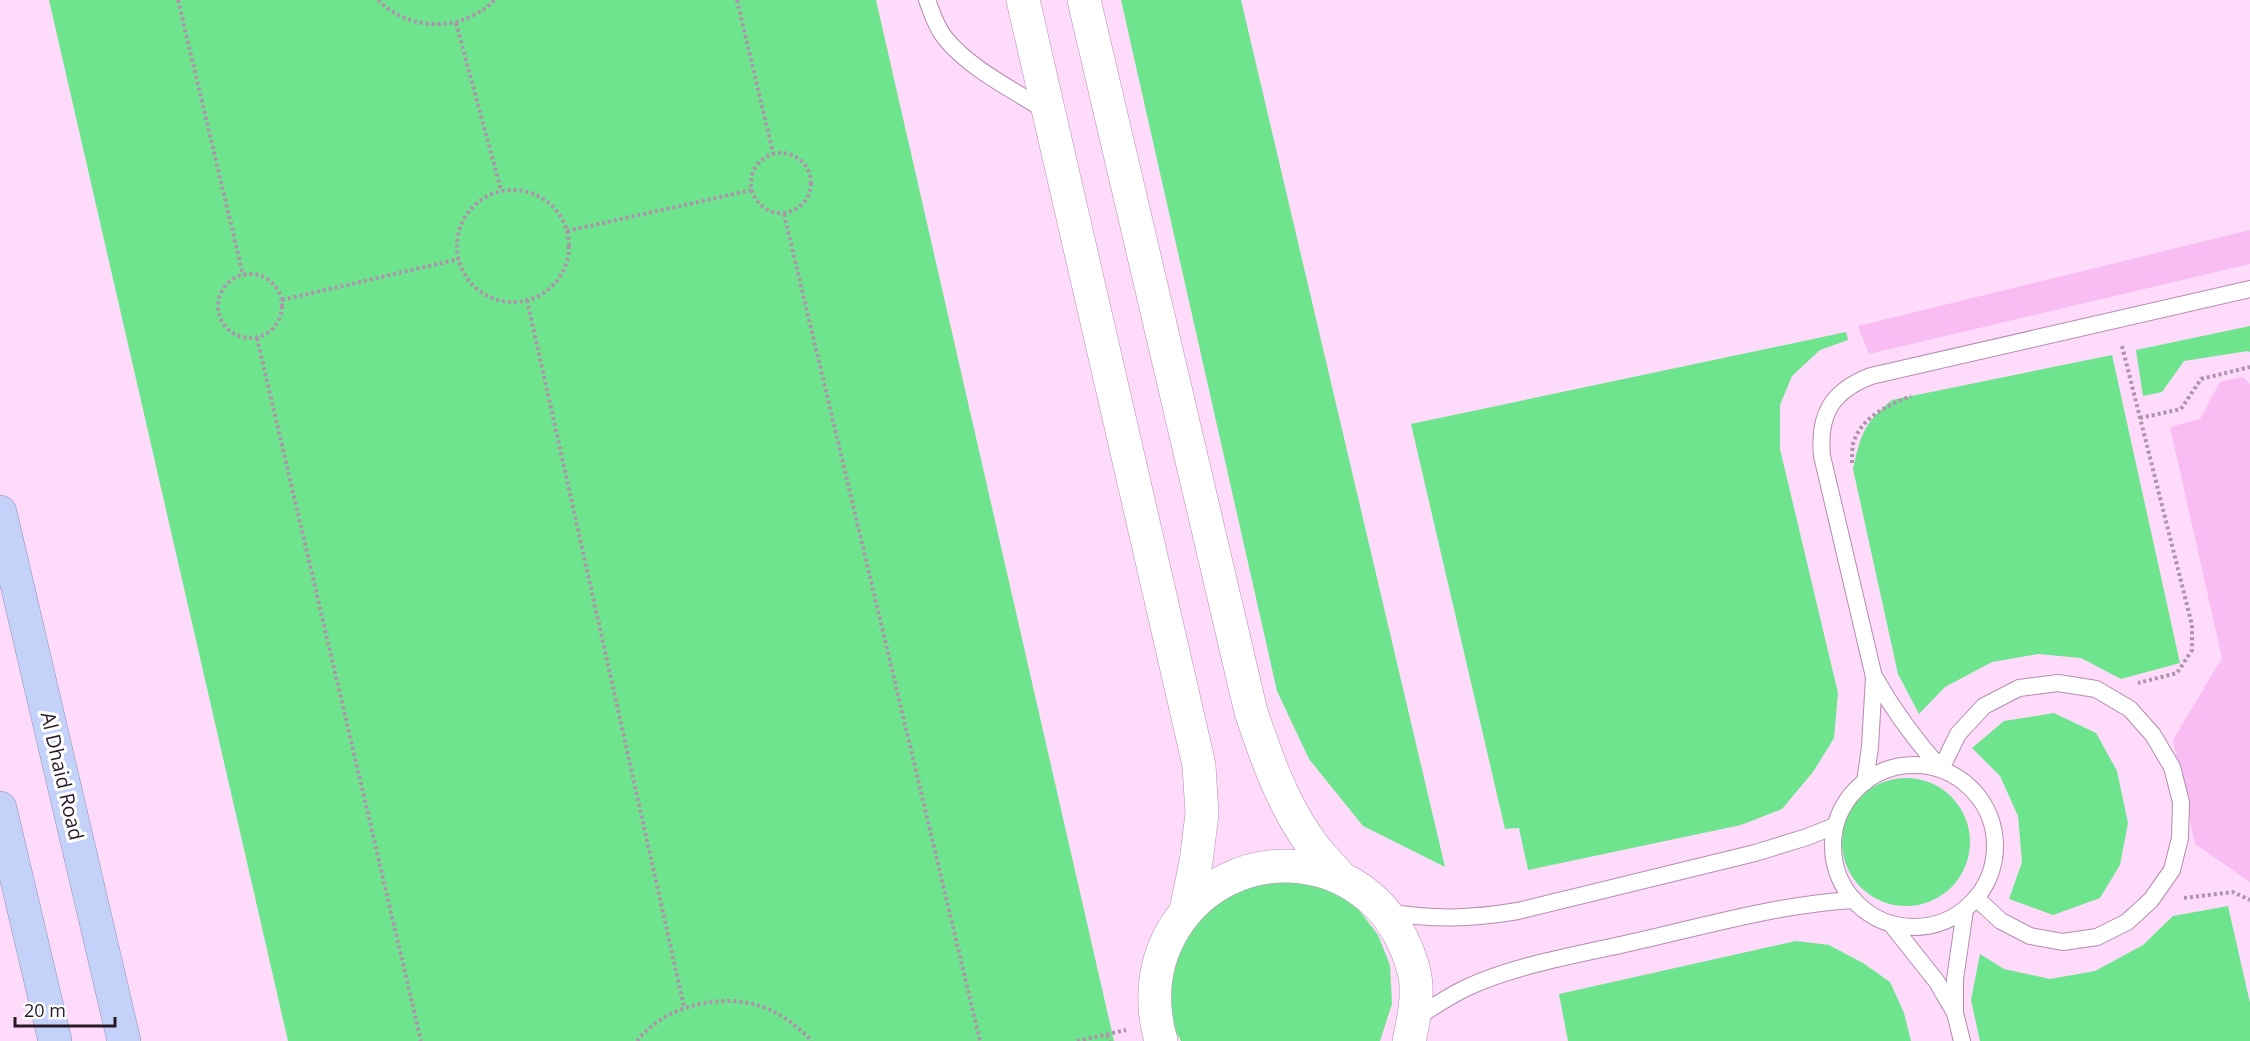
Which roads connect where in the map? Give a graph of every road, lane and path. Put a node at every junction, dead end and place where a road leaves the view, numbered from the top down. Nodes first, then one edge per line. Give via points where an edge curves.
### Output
1 (178, 0) edge
2 (378, 0) edge
3 (494, 0) edge
4 (737, 0) edge
5 (927, 0) edge
6 (1023, 0) edge
7 (1084, 0) edge
8 (456, 23) junction
9 (1050, 114) junction
10 (773, 153) junction
11 (501, 190) junction
12 (752, 190) junction
13 (784, 214) junction
14 (567, 231) junction
15 (459, 259) junction
16 (243, 274) junction
17 (2250, 289) edge
18 (282, 300) junction
19 (527, 300) junction
20 (257, 338) junction
21 (2111, 349) dead end
22 (2250, 367) edge
23 (1919, 392) dead end
24 (2140, 418) junction
25 (1851, 467) dead end
26 (0, 512) edge
27 (1874, 677) junction
28 (2136, 683) dead end
29 (1941, 769) junction
30 (1865, 782) junction
31 (0, 808) edge
32 (1832, 827) junction
33 (1341, 878) junction
34 (2233, 892) dead end
35 (1854, 900) junction
36 (2250, 900) edge
37 (1971, 904) junction
38 (1186, 910) junction
39 (1386, 912) junction
40 (1891, 924) junction
41 (684, 1007) junction
42 (1955, 1013) junction
43 (1412, 1030) edge
44 (1159, 1033) edge
45 (1107, 1035) junction
46 (55, 1041) edge
47 (124, 1041) edge
48 (421, 1041) edge
49 (637, 1041) edge
50 (812, 1041) edge
51 (980, 1041) edge
52 (1077, 1041) edge
53 (1110, 1041) edge
54 (1962, 1041) edge

1 - 16 path
2 - 8 path via 390,12 422,25
3 - 8 path via 489,7
4 - 10 path
5 - 9 lane via 944,36 958,52
6 - 9 street
7 - 33 street via 1251,712 1285,799 1308,840
8 - 11 path
9 - 38 street via 1199,765 1202,814
10 - 12 path via 760,161 752,174
10 - 13 path via 790,154 804,163 811,178 809,194 800,208
11 - 14 path via 522,190 543,197 558,212
11 - 15 path via 480,200 466,216 458,237
12 - 13 path via 758,203 770,212
12 - 14 path
13 - 51 path
14 - 19 path via 569,249 565,266 543,293
15 - 18 path
15 - 19 path via 466,275 492,298
16 - 18 path via 260,275 274,285
16 - 20 path via 228,282 219,297 219,314 227,328 241,337
17 - 27 lane via 1871,376 1852,383 1836,396 1820,435 1822,456
18 - 20 path via 281,316 272,330
19 - 41 path
20 - 48 path
21 - 24 path via 2122,346
22 - 24 path via 2201,379 2181,410
23 - 25 path via 1867,420 1853,443
24 - 28 path via 2192,625 2192,650 2177,673
26 - 47 highway, Al Dhaid Road
27 - 29 lane via 1893,710
27 - 30 lane
29 - 30 lane via 1893,767
29 - 37 lane via 1961,780 1977,796 1994,836 1994,859 1988,880
29 - 37 lane via 1958,734 1984,706 2019,688 2058,683 2096,689 2130,709 2153,735 2172,767 2181,802 2180,838 2172,870 2151,900 2127,922 2097,937 2063,942 2030,936
30 - 32 lane via 1846,801
31 - 46 highway
32 - 35 lane via 1834,861 1841,882
32 - 39 lane via 1755,853 1518,911 1452,919
33 - 38 street via 1309,867 1253,870 1211,888
33 - 39 street
34 - 36 path
35 - 40 lane
35 - 43 lane via 1769,910 1528,967 1468,987 1440,1002
37 - 40 lane via 1933,925
37 - 42 lane via 1956,967
38 - 44 street via 1164,944 1154,984
39 - 43 street via 1409,954 1416,986
40 - 42 lane
41 - 49 path via 646,1030
41 - 50 path via 723,1000 763,1007 797,1026
42 - 54 lane
44 - 45 path
45 - 52 path
45 - 53 path

